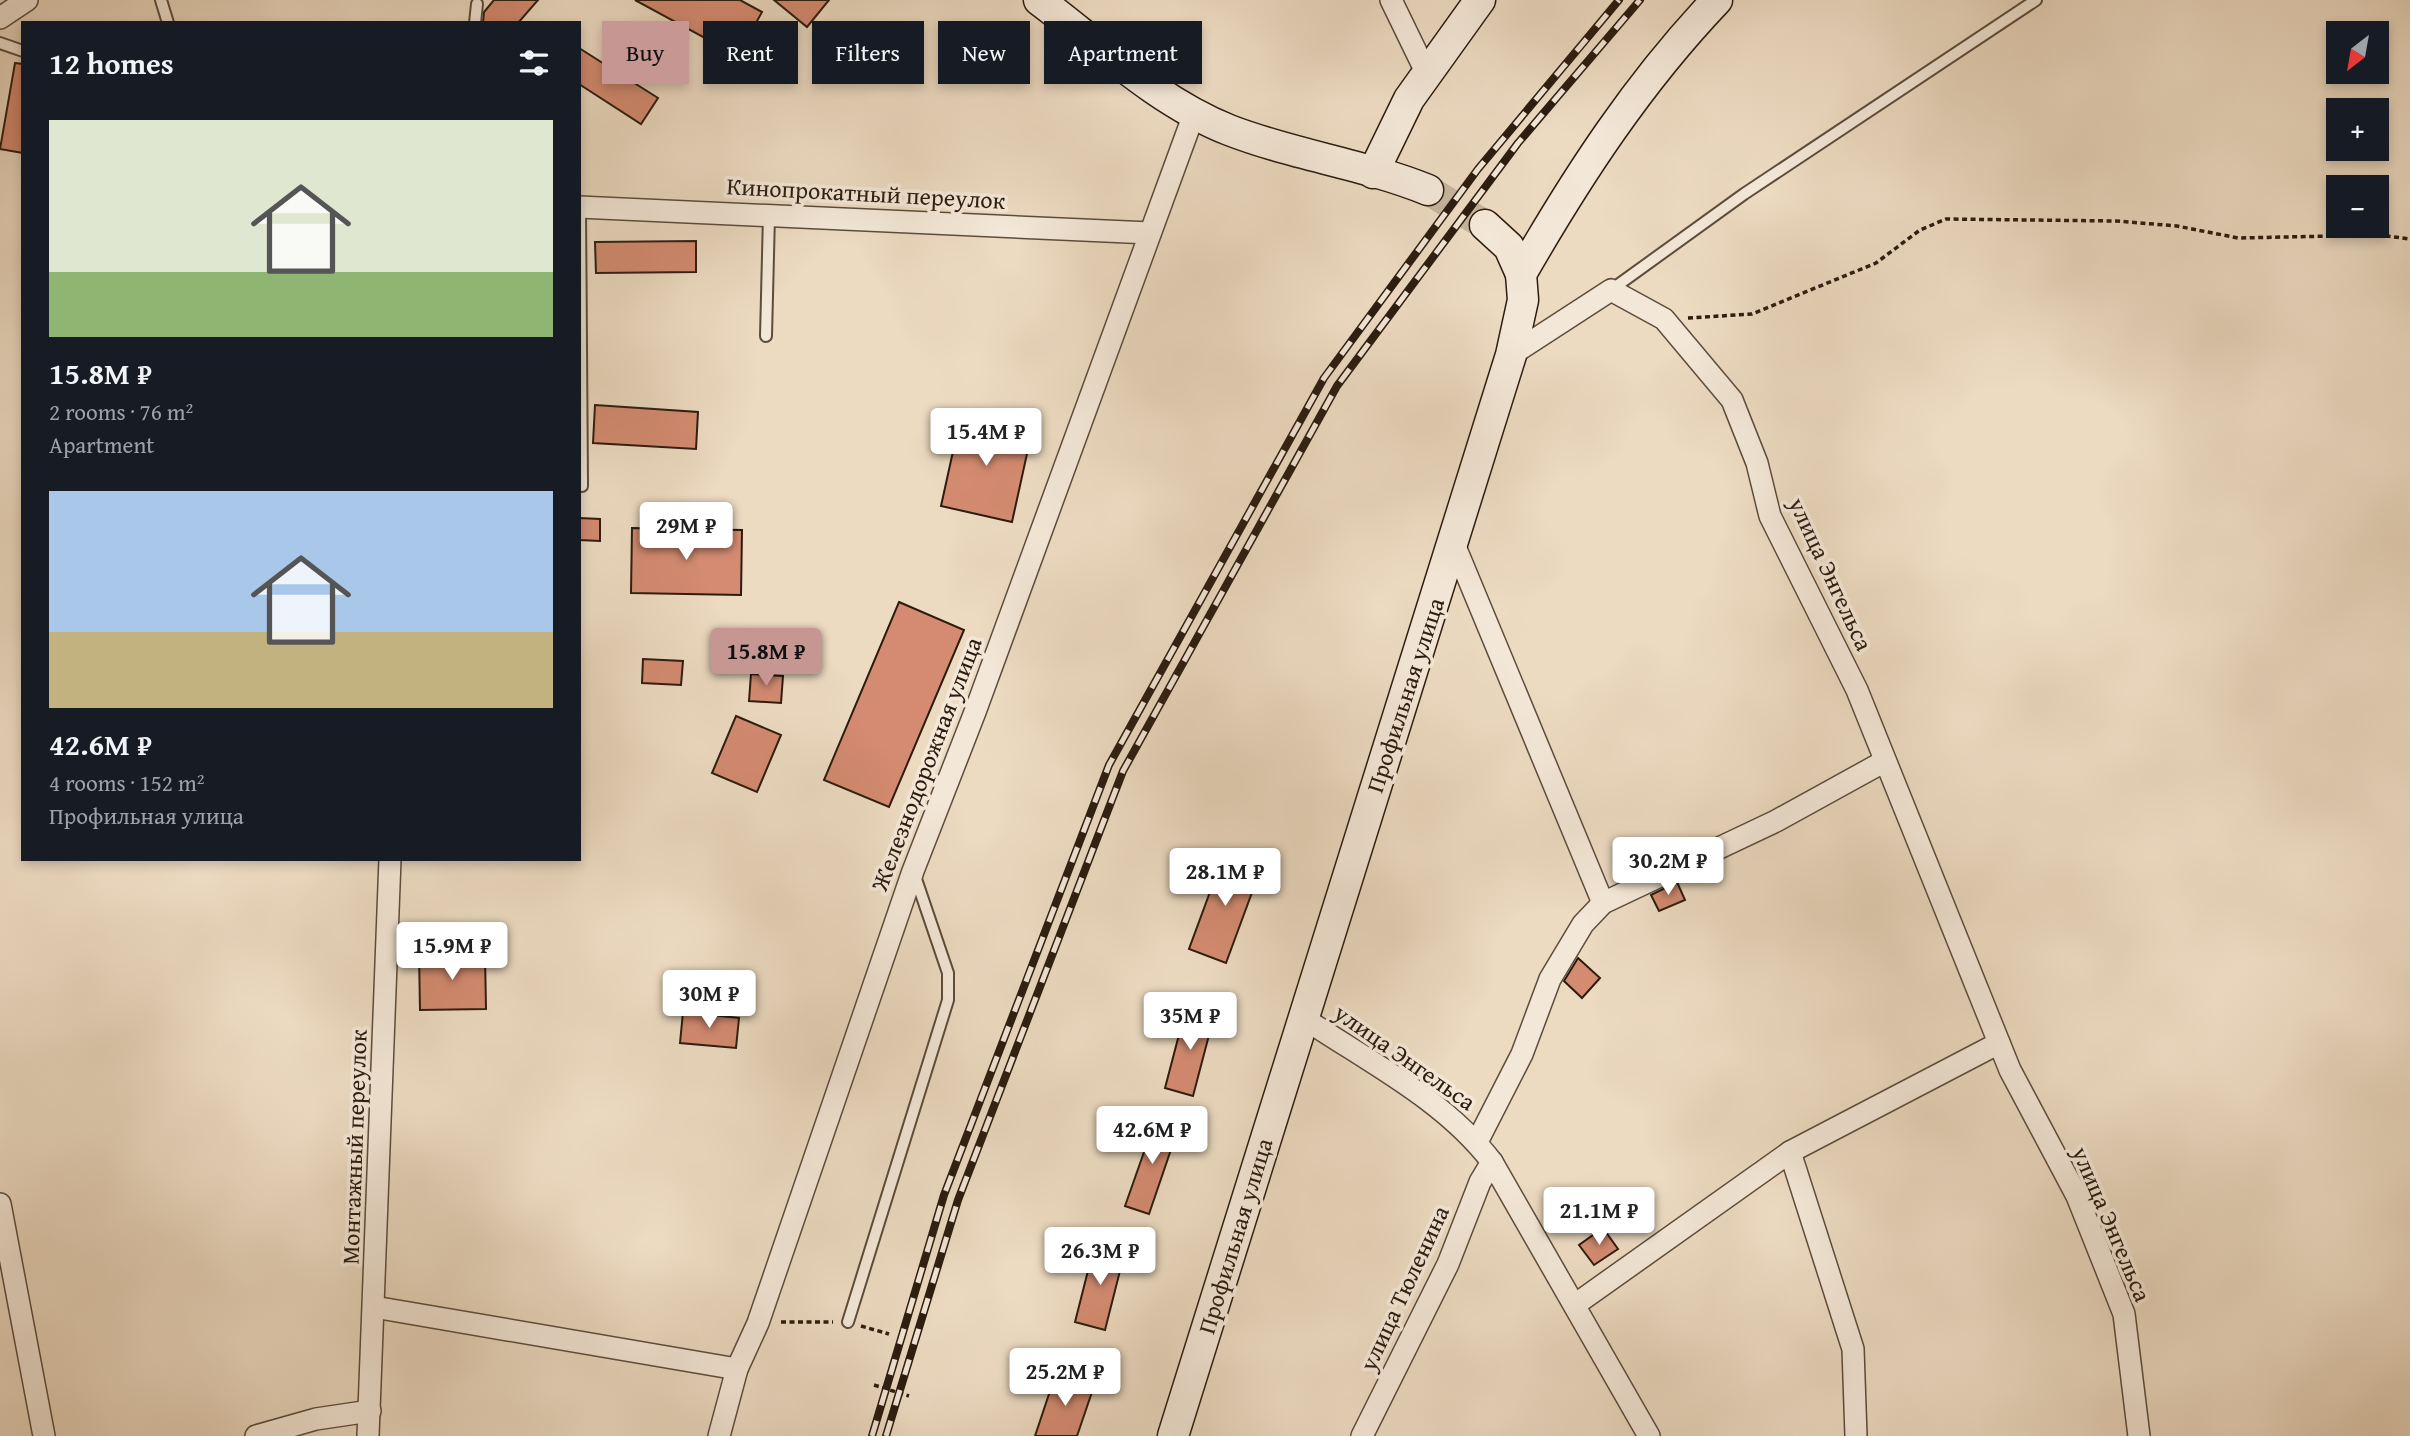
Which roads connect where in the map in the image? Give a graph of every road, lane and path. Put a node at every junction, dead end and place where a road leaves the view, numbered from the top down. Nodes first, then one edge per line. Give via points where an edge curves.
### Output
1 (27, 0) edge
2 (161, 0) edge
3 (1039, 0) edge
4 (1391, 0) edge
5 (1480, 0) edge
6 (1717, 0) edge
7 (2036, 0) edge
8 (477, 4) dead end
9 (0, 18) edge
10 (167, 21) edge
11 (475, 21) edge
12 (0, 43) edge
13 (21, 50) edge
14 (1426, 72) junction
15 (1194, 114) junction
16 (1373, 173) junction
17 (1428, 190) tunnel mouth
18 (581, 207) edge
19 (769, 215) junction
20 (1485, 225) tunnel mouth
21 (1150, 233) junction
22 (2410, 239) edge
23 (1521, 274) junction
24 (1611, 290) junction
25 (1664, 319) junction
26 (766, 337) dead end
27 (1511, 355) junction
28 (581, 393) edge
29 (582, 486) dead end
30 (1454, 544) junction
31 (1885, 761) junction
32 (390, 861) edge
33 (913, 871) junction
34 (1604, 902) junction
35 (1302, 1017) junction
36 (1999, 1043) junction
37 (1477, 1142) junction
38 (1790, 1152) junction
39 (1492, 1162) junction
40 (0, 1208) edge
41 (1576, 1304) junction
42 (374, 1307) junction
43 (848, 1322) junction
44 (758, 1323) junction
45 (889, 1334) dead end
46 (737, 1369) junction
47 (874, 1385) dead end
48 (909, 1396) dead end
49 (370, 1411) junction
50 (44, 1436) edge
51 (256, 1436) edge
52 (368, 1436) edge
53 (719, 1436) edge
54 (1173, 1436) edge
55 (1363, 1436) edge
56 (1649, 1436) edge
57 (1856, 1436) edge
58 (2139, 1436) edge

1 - 9 street
2 - 10 lane
3 - 15 main road
4 - 14 street
5 - 14 main road
6 - 23 main road via 1607,132
7 - 24 lane via 1744,194
8 - 11 lane
12 - 13 lane
14 - 16 main road
15 - 16 main road via 1254,139
15 - 21 street, Железнодорожная улица
16 - 17 main road
18 - 19 street, Кинопрокатный переулок
19 - 21 street, Кинопрокатный переулок
19 - 26 lane
20 - 23 main road via 1509,247
21 - 33 street, Железнодорожная улица
22 - 25 path via 2379,235 2238,239 2177,226 2116,221 1946,219 1920,230 1876,262 1752,314
23 - 27 main road, Профильная улица via 1523,300
24 - 25 street, улица Энгельса
24 - 27 street
25 - 31 street, улица Энгельса via 1732,400 1757,463 1770,516 1857,690
27 - 30 main road, Профильная улица
28 - 29 lane
30 - 34 street
30 - 35 main road, Профильная улица
31 - 34 street, улица Энгельса via 1776,821
31 - 36 street, улица Энгельса
32 - 42 street, Монтажный переулок
33 - 43 lane via 948,973 948,1000
33 - 44 street, Железнодорожная улица
34 - 37 street, улица Энгельса via 1583,924 1550,979 1522,1054
35 - 37 street, улица Энгельса via 1436,1107
35 - 54 main road, Профильная улица
36 - 38 street
36 - 58 street, улица Энгельса via 2077,1196 2124,1314
37 - 39 street, улица Энгельса
38 - 41 street
38 - 57 street via 1853,1349
39 - 41 street, улица Энгельса
39 - 55 street, улица Тюленина via 1448,1264
40 - 50 street
41 - 56 street, улица Энгельса
42 - 46 street
42 - 49 street, Монтажный переулок
43 - 44 path
43 - 45 path
44 - 46 street, Железнодорожная улица
46 - 53 street, Железнодорожная улица
47 - 48 path
49 - 51 street via 316,1419
49 - 52 street, Монтажный переулок

